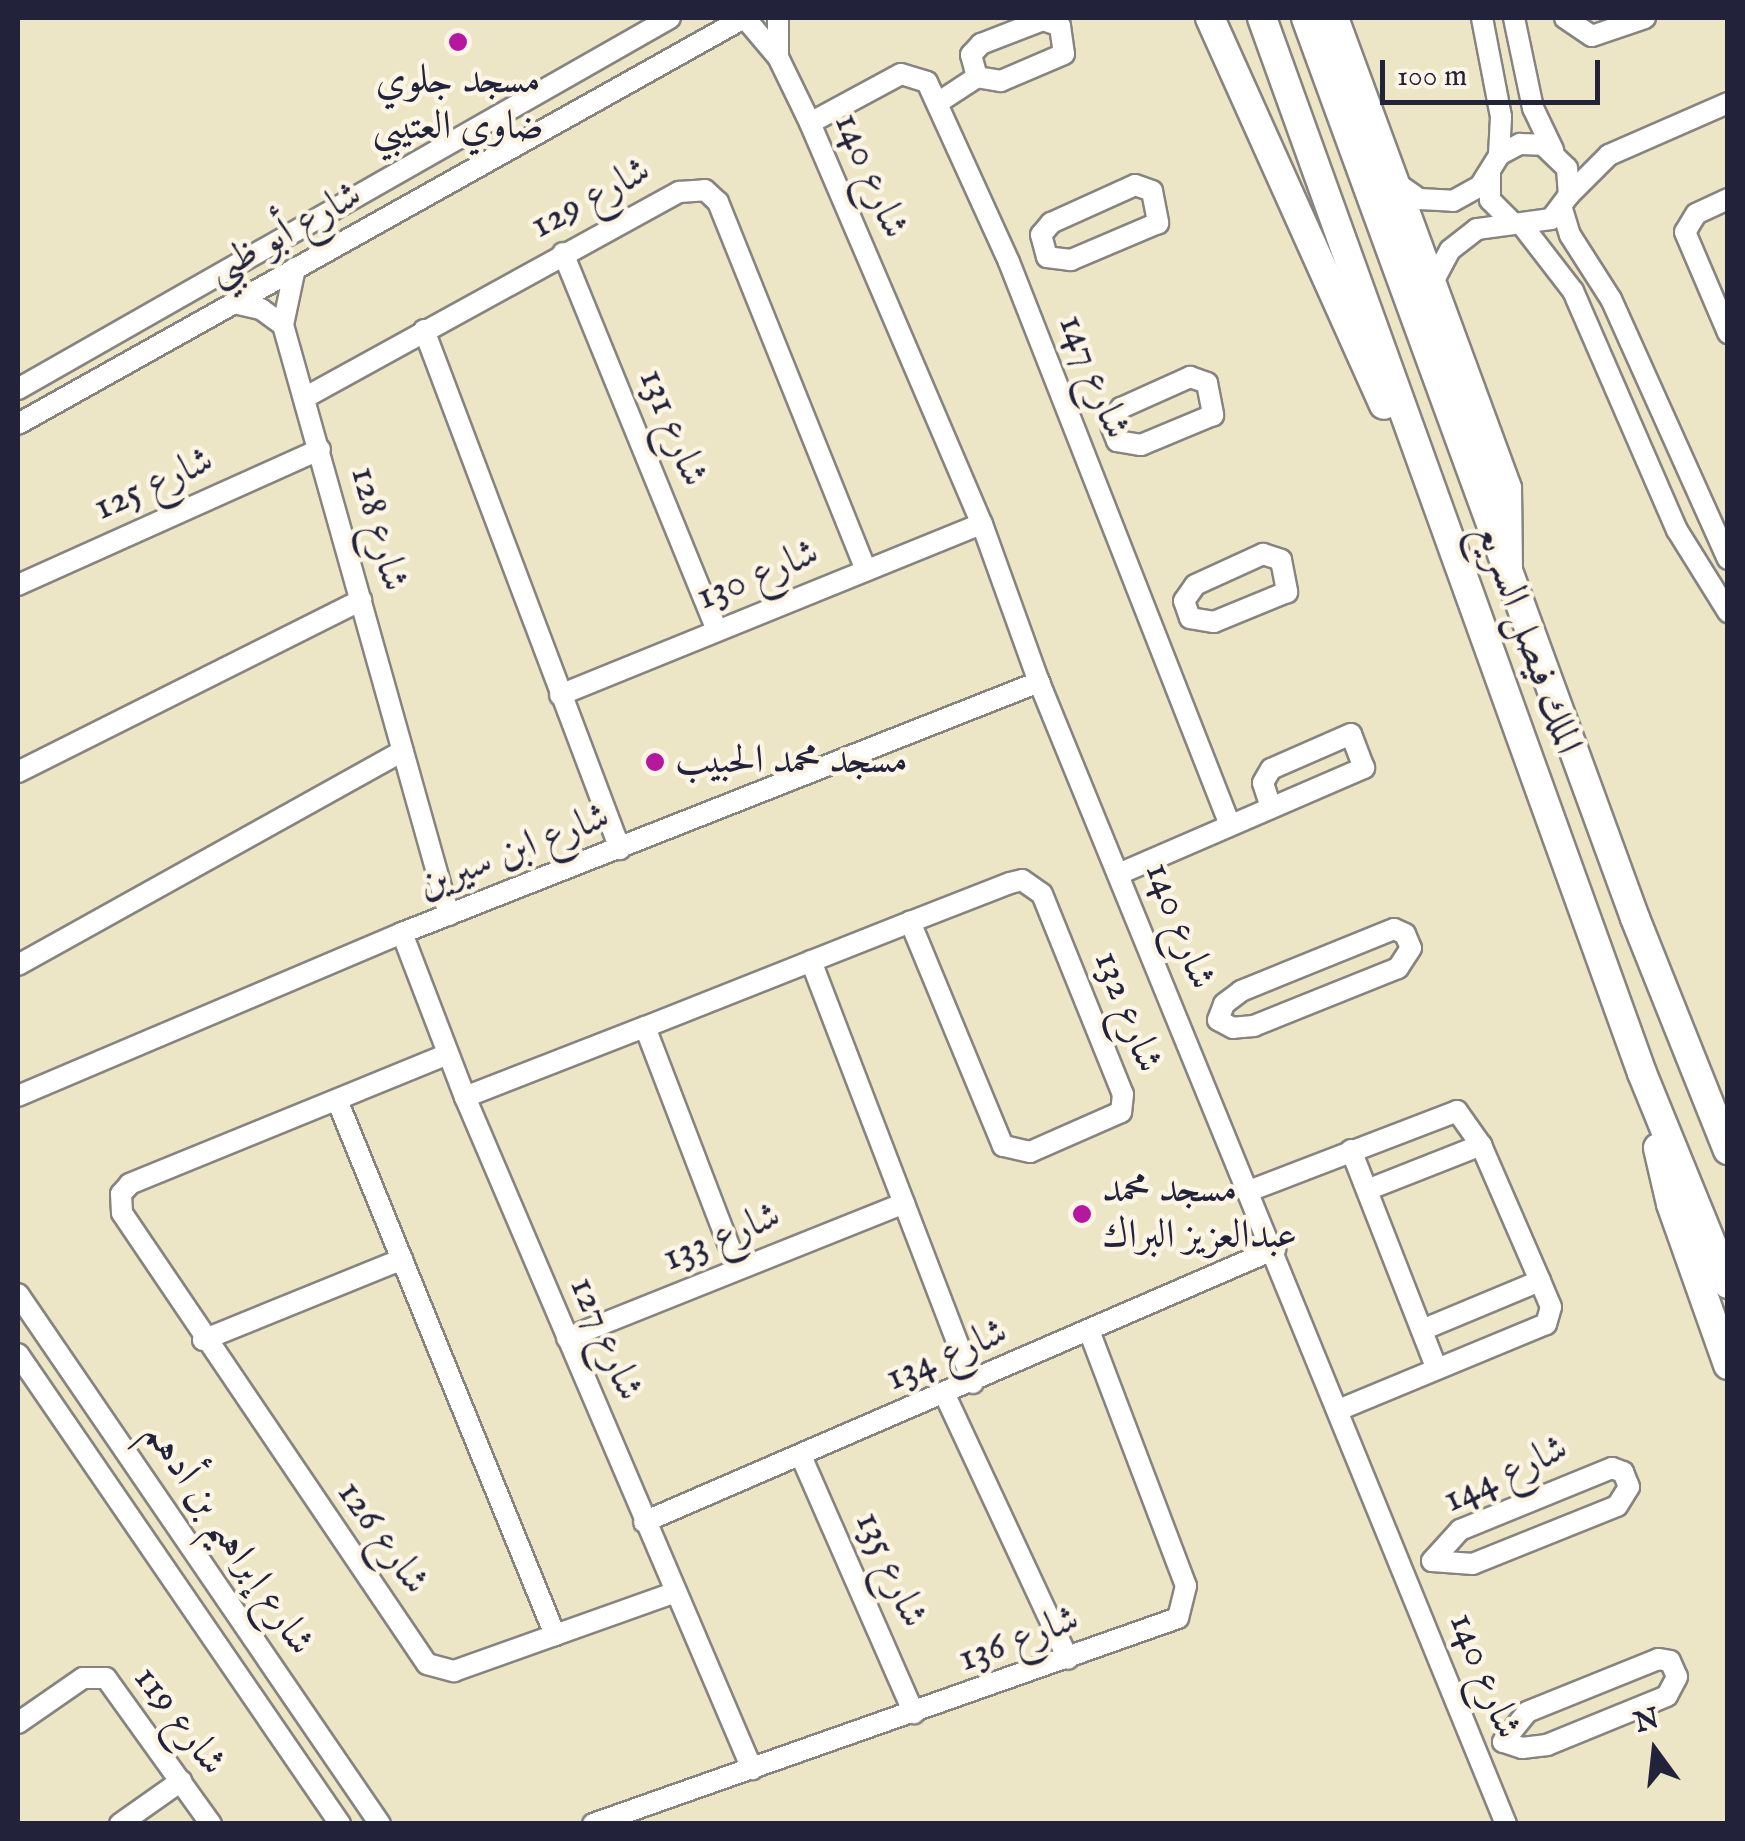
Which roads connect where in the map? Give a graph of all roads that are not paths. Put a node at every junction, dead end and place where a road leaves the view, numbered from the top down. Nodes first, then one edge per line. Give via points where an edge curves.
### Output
1 (634, 18) edge
2 (670, 18) edge
3 (710, 18) edge
4 (745, 18) edge
5 (778, 18) edge
6 (1210, 18) edge
7 (1262, 18) edge
8 (1306, 18) edge
9 (1334, 18) edge
10 (1482, 18) edge
11 (1514, 18) edge
12 (1565, 18) edge
13 (1644, 18) edge
14 (624, 45) junction
15 (682, 53) junction
16 (778, 57) junction
17 (977, 77) dead end
18 (938, 102) junction
19 (1728, 103) edge
20 (810, 123) junction
21 (1558, 155) junction
22 (1609, 155) junction
23 (1495, 163) junction
24 (1399, 186) junction
25 (1728, 199) edge
26 (1565, 202) junction
27 (1516, 223) junction
28 (1044, 249) junction
29 (564, 253) junction
30 (1010, 262) junction
31 (295, 268) junction
32 (1434, 280) junction
33 (234, 302) junction
34 (284, 326) junction
35 (424, 330) junction
36 (1728, 333) edge
37 (18, 388) edge
38 (306, 396) junction
39 (18, 424) edge
40 (1114, 434) junction
41 (1082, 444) junction
42 (320, 449) junction
43 (1430, 490) junction
44 (982, 524) junction
45 (1728, 559) edge
46 (866, 570) junction
47 (1507, 573) junction
48 (18, 585) edge
49 (361, 600) junction
50 (1188, 610) junction
51 (1728, 612) edge
52 (1154, 623) junction
53 (716, 630) junction
54 (1040, 682) junction
55 (560, 695) junction
56 (402, 751) junction
57 (18, 772) edge
58 (1272, 808) junction
59 (1230, 825) junction
60 (620, 849) junction
61 (1121, 873) junction
62 (449, 915) junction
63 (1635, 918) junction
64 (910, 922) junction
65 (402, 933) junction
66 (811, 961) junction
67 (18, 964) edge
68 (1218, 1020) junction
69 (645, 1027) junction
70 (1183, 1032) junction
71 (448, 1054) junction
72 (1642, 1073) junction
73 (18, 1096) edge
74 (465, 1097) junction
75 (1728, 1099) edge
76 (337, 1100) junction
77 (1481, 1145) junction
78 (1351, 1150) junction
79 (1728, 1150) edge
80 (1367, 1190) junction
81 (1249, 1192) junction
82 (904, 1203) junction
83 (1274, 1249) junction
84 (402, 1259) junction
85 (738, 1269) junction
86 (1540, 1281) junction
87 (1728, 1284) edge
88 (18, 1294) edge
89 (1422, 1330) junction
90 (1090, 1333) junction
91 (567, 1338) junction
92 (203, 1340) junction
93 (18, 1354) edge
94 (1728, 1365) edge
95 (1436, 1368) junction
96 (973, 1382) junction
97 (944, 1394) junction
98 (1341, 1408) junction
99 (801, 1456) junction
100 (154, 1494) junction
101 (127, 1514) junction
102 (644, 1522) junction
103 (183, 1534) junction
104 (155, 1555) junction
105 (1432, 1561) junction
106 (1405, 1572) junction
107 (673, 1593) junction
108 (555, 1635) junction
109 (1068, 1660) junction
110 (914, 1714) junction
111 (18, 1723) edge
112 (1503, 1742) junction
113 (1478, 1754) junction
114 (752, 1769) junction
115 (181, 1782) junction
116 (120, 1824) edge
117 (211, 1824) edge
118 (340, 1824) edge
119 (380, 1824) edge
120 (594, 1824) edge
121 (1506, 1824) edge

1 - 14 street
2 - 14 street, شارع أبو ظبي
3 - 15 street
4 - 15 street, شارع أبو ظبي
4 - 16 street, شارع 140
5 - 16 street, شارع 140
6 - 43 highway via 1336,308
7 - 43 highway, الملك فيصل السريع
8 - 47 highway, الملك فيصل السريع
9 - 24 highway
10 - 23 street via 1500,118
11 - 21 street via 1533,108
12 - 13 street via 1592,36
14 - 37 street, شارع أبو ظبي
15 - 31 street, شارع أبو ظبي
16 - 20 street, شارع 140
17 - 18 street
18 - 20 street, شارع 147 via 922,78 901,74
18 - 30 street, شارع 147
19 - 22 street
20 - 44 street, شارع 140
21 - 22 street
21 - 23 street via 1531,142
21 - 26 street
22 - 26 street
23 - 24 street via 1480,186 1453,201 1418,199
23 - 27 street via 1490,200
24 - 32 highway
25 - 36 street via 1696,214 1686,232
26 - 27 street via 1537,225
26 - 45 street via 1570,235 1611,299
27 - 32 street via 1462,238
27 - 51 street via 1573,291 1677,530
28 - 28 street via 1051,260 1071,260 1153,227 1162,212 1152,191 1135,185 1052,223 1041,235
28 - 30 street
29 - 35 street, شارع 129
29 - 46 street, شارع 129 via 687,188 713,195
29 - 53 street, شارع 131
30 - 41 street, شارع 147
31 - 33 street, شارع أبو ظبي
31 - 34 street, شارع 128
32 - 47 highway via 1507,488
33 - 34 street via 261,309
33 - 39 street, شارع أبو ظبي
34 - 38 street, شارع 128
35 - 38 street, شارع 129
35 - 55 street
38 - 42 street, شارع 128
40 - 40 street via 1121,444 1141,445 1208,419 1216,404 1204,380 1190,377 1121,408 1111,420
40 - 41 street
41 - 52 street, شارع 147
42 - 48 street, شارع 125
42 - 49 street, شارع 128
43 - 72 highway, الملك فيصل السريع
44 - 46 street, شارع 130
44 - 54 street, شارع 140
46 - 53 street, شارع 130
47 - 63 highway, الملك فيصل السريع
49 - 56 street, شارع 128
49 - 57 street
50 - 50 street via 1194,621 1214,622 1282,596 1290,581 1277,556 1263,554 1194,584 1184,596
50 - 52 street
52 - 59 street, شارع 147
53 - 55 street, شارع 130
54 - 60 street, شارع ابن سيرين
54 - 61 street, شارع 140
55 - 60 street
56 - 62 street, شارع 128
56 - 67 street
58 - 58 street via 1364,768 1350,734 1271,769 1263,783
58 - 59 street
59 - 61 street
60 - 62 street, شارع ابن سيرين
61 - 70 street, شارع 140
62 - 65 street, شارع ابن سيرين
63 - 75 highway
63 - 79 highway, الملك فيصل السريع
64 - 64 street, شارع 132 via 1003,1146 1030,1152 1121,1112 1123,1094 1039,889 1016,880
64 - 66 street, شارع 132
65 - 71 street, شارع 127
65 - 73 street, شارع ابن سيرين
66 - 69 street, شارع 132
66 - 82 street
68 - 68 street via 1233,1028 1254,1026 1398,968 1411,948 1405,934 1380,932 1242,991 1224,1004
68 - 70 street
69 - 74 street, شارع 132
69 - 85 street
70 - 81 street, شارع 140
71 - 74 street, شارع 127
71 - 76 street, شارع 126
72 - 87 highway, الملك فيصل السريع
72 - 94 highway via 1671,1204
74 - 91 street, شارع 127
76 - 84 street
76 - 92 street, شارع 126 via 130,1184 121,1194 122,1213
77 - 78 street via 1466,1116 1443,1112
77 - 80 street
77 - 86 street
78 - 80 street
78 - 81 street
80 - 89 street
81 - 83 street, شارع 140
82 - 85 street, شارع 133
82 - 96 street
83 - 90 street, شارع 134
83 - 98 street, شارع 140
84 - 92 street
84 - 108 street
85 - 91 street, شارع 133
86 - 89 street
86 - 95 street via 1551,1307 1546,1324
88 - 100 street, شارع إبراهيم بن أدهم
89 - 95 street
90 - 96 street, شارع 134
90 - 109 street, شارع 136 via 1188,1600 1172,1622
91 - 102 street, شارع 127
92 - 108 street, شارع 126 via 427,1664 454,1672
93 - 101 street, شارع إبراهيم بن أدهم
95 - 98 street
96 - 97 street, شارع 134
97 - 99 street, شارع 134
97 - 109 street
98 - 106 street, شارع 140
99 - 102 street, شارع 134
99 - 110 street, شارع 135
100 - 101 street via 148,1510
100 - 103 street, شارع إبراهيم بن أدهم
101 - 104 street, شارع إبراهيم بن أدهم
102 - 107 street, شارع 127
103 - 104 street via 160,1537
103 - 119 street, شارع إبراهيم بن أدهم
104 - 118 street, شارع إبراهيم بن أدهم
105 - 105 street, شارع 144 via 1473,1564 1616,1506 1629,1487 1624,1472 1598,1470 1460,1530
105 - 106 street, شارع 144
106 - 113 street, شارع 140
107 - 108 street, شارع 126
107 - 114 street, شارع 127
109 - 110 street, شارع 136
110 - 114 street, شارع 136
111 - 115 street, شارع 119 via 83,1678 110,1680
112 - 112 street via 1522,1748 1547,1744 1668,1696 1677,1677 1670,1661 1646,1661 1527,1712
112 - 113 street
113 - 121 street, شارع 140
114 - 120 street, شارع 136
115 - 116 street
115 - 117 street, شارع 119

